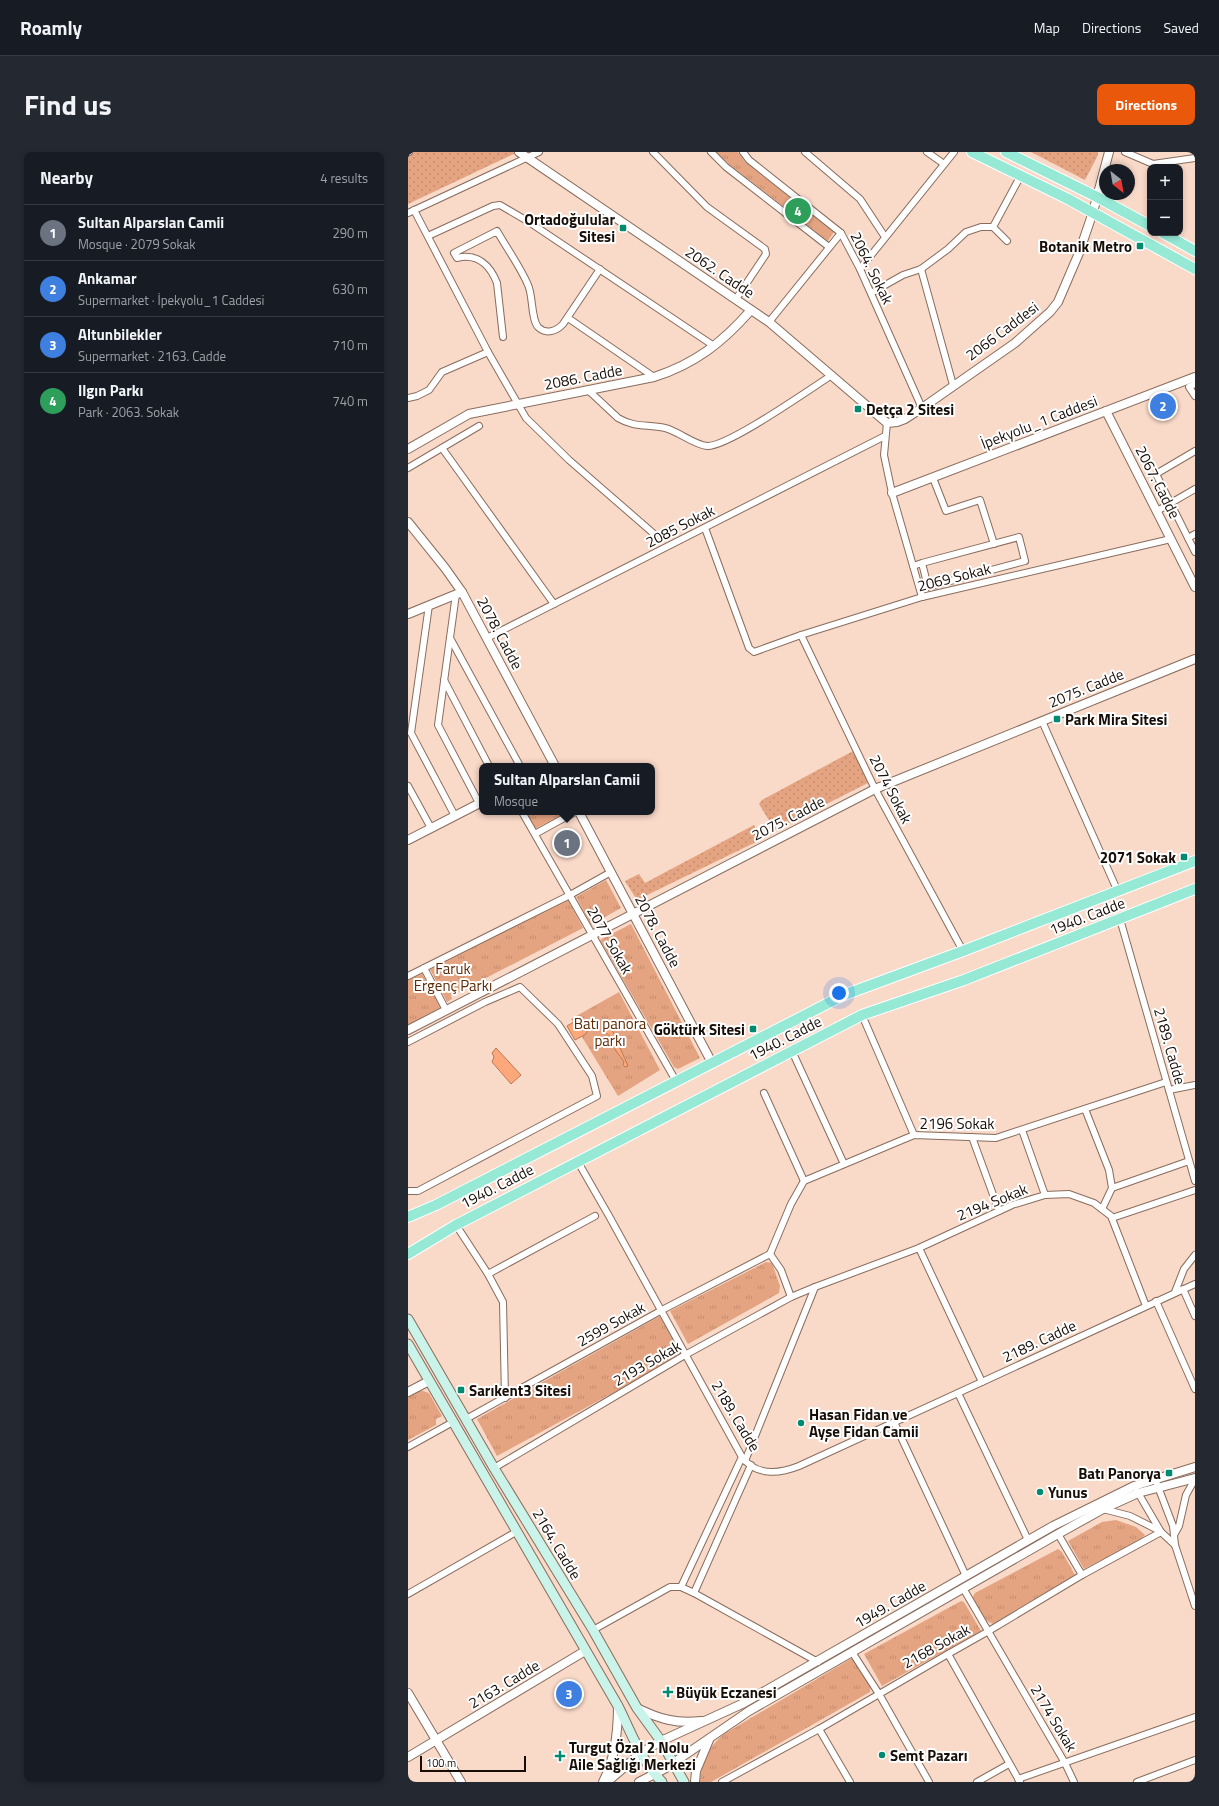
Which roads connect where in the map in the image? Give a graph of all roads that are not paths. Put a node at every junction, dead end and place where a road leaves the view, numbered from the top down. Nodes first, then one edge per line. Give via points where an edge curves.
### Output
1 (519, 152) edge
2 (539, 152) edge
3 (653, 152) edge
4 (711, 152) edge
5 (743, 152) edge
6 (805, 152) edge
7 (927, 152) edge
8 (954, 152) edge
9 (972, 152) edge
10 (1006, 152) edge
11 (1109, 152) edge
12 (1124, 152) edge
13 (528, 158) junction
14 (1195, 158) edge
15 (944, 164) junction
16 (1020, 177) junction
17 (1097, 197) junction
18 (411, 211) edge
19 (1093, 212) junction
20 (1147, 224) edge
21 (993, 227) junction
22 (841, 233) junction
23 (428, 236) junction
24 (1168, 236) edge
25 (885, 237) junction
26 (1007, 241) dead end
27 (829, 247) junction
28 (1195, 251) edge
29 (860, 268) junction
30 (600, 269) junction
31 (921, 269) junction
32 (1195, 269) edge
33 (871, 293) junction
34 (736, 299) junction
35 (751, 310) junction
36 (568, 318) junction
37 (769, 322) junction
38 (503, 336) dead end
39 (714, 346) junction
40 (488, 352) junction
41 (832, 375) junction
42 (1195, 376) edge
43 (654, 377) junction
44 (1195, 384) edge
45 (953, 385) junction
46 (588, 390) junction
47 (1195, 396) edge
48 (408, 398) edge
49 (517, 404) junction
50 (922, 408) junction
51 (1106, 411) junction
52 (887, 423) junction
53 (479, 426) dead end
54 (885, 436) junction
55 (442, 448) junction
56 (408, 449) edge
57 (1195, 451) edge
58 (408, 468) edge
59 (933, 478) junction
60 (1195, 489) edge
61 (892, 493) junction
62 (1170, 504) junction
63 (1157, 511) junction
64 (408, 522) edge
65 (705, 528) junction
66 (653, 533) dead end
67 (1195, 534) edge
68 (1188, 538) junction
69 (1171, 539) junction
70 (994, 544) junction
71 (1195, 552) edge
72 (922, 563) junction
73 (913, 566) junction
74 (1194, 582) edge
75 (459, 593) junction
76 (922, 598) junction
77 (554, 604) junction
78 (429, 605) junction
79 (408, 614) edge
80 (801, 635) junction
81 (450, 638) junction
82 (487, 638) junction
83 (1195, 659) edge
84 (444, 680) junction
85 (1042, 721) junction
86 (487, 763) edge
87 (518, 763) edge
88 (552, 763) edge
89 (408, 786) edge
90 (876, 789) junction
91 (479, 800) edge
92 (479, 804) edge
93 (524, 815) edge
94 (570, 815) edge
95 (581, 815) edge
96 (455, 816) junction
97 (431, 828) junction
98 (535, 834) junction
99 (408, 840) edge
100 (1195, 861) edge
101 (611, 872) junction
102 (1195, 889) edge
103 (1118, 892) junction
104 (570, 895) junction
105 (633, 913) junction
106 (1120, 919) junction
107 (592, 934) junction
108 (963, 951) junction
109 (424, 968) junction
110 (408, 976) edge
111 (446, 1010) junction
112 (862, 1016) junction
113 (408, 1030) edge
114 (408, 1042) edge
115 (792, 1051) junction
116 (712, 1063) junction
117 (676, 1082) junction
118 (1166, 1082) junction
119 (1195, 1085) edge
120 (1169, 1090) junction
121 (764, 1093) dead end
122 (1085, 1110) junction
123 (1022, 1130) junction
124 (914, 1135) junction
125 (972, 1137) junction
126 (1189, 1161) junction
127 (578, 1162) junction
128 (844, 1164) junction
129 (804, 1181) junction
130 (1195, 1181) edge
131 (1112, 1188) junction
132 (1195, 1190) edge
133 (408, 1191) edge
134 (1045, 1195) junction
135 (1102, 1209) junction
136 (999, 1211) junction
137 (595, 1216) dead end
138 (408, 1217) edge
139 (1112, 1218) junction
140 (456, 1225) junction
141 (919, 1248) junction
142 (408, 1254) edge
143 (770, 1254) junction
144 (1195, 1255) edge
145 (488, 1274) junction
146 (1195, 1284) edge
147 (815, 1287) junction
148 (1183, 1289) junction
149 (1175, 1292) junction
150 (792, 1297) junction
151 (1156, 1301) junction
152 (1146, 1306) junction
153 (662, 1310) junction
154 (1195, 1316) edge
155 (408, 1319) edge
156 (408, 1344) edge
157 (685, 1355) junction
158 (429, 1380) junction
159 (982, 1382) junction
160 (1195, 1389) edge
161 (408, 1392) edge
162 (958, 1393) junction
163 (505, 1398) junction
164 (466, 1419) junction
165 (453, 1422) junction
166 (894, 1422) junction
167 (408, 1447) edge
168 (743, 1459) junction
169 (751, 1465) junction
170 (1195, 1467) edge
171 (494, 1468) junction
172 (1155, 1479) junction
173 (1195, 1479) edge
174 (1158, 1488) junction
175 (1136, 1490) junction
176 (1103, 1510) junction
177 (516, 1532) junction
178 (1161, 1532) junction
179 (1058, 1534) junction
180 (1174, 1535) junction
181 (1028, 1540) junction
182 (1174, 1545) junction
183 (1082, 1575) junction
184 (966, 1576) junction
185 (681, 1587) junction
186 (962, 1588) junction
187 (694, 1593) junction
188 (408, 1594) edge
189 (1195, 1606) edge
190 (593, 1630) junction
191 (987, 1632) junction
192 (586, 1651) junction
193 (852, 1652) junction
194 (948, 1654) junction
195 (818, 1662) junction
196 (408, 1692) edge
197 (879, 1694) junction
198 (618, 1706) junction
199 (637, 1708) junction
200 (1195, 1717) edge
201 (710, 1720) junction
202 (819, 1729) junction
203 (710, 1737) junction
204 (436, 1740) junction
205 (661, 1741) junction
206 (641, 1753) junction
207 (408, 1757) edge
208 (1195, 1760) edge
209 (674, 1762) junction
210 (1066, 1763) junction
211 (1009, 1764) junction
212 (654, 1775) junction
213 (1019, 1780) edge
214 (461, 1782) edge
215 (603, 1782) edge
216 (607, 1782) edge
217 (639, 1782) edge
218 (662, 1782) edge
219 (684, 1782) edge
220 (695, 1782) edge
221 (722, 1782) edge
222 (850, 1782) edge
223 (929, 1782) edge
224 (977, 1782) edge
225 (1074, 1782) edge
226 (1137, 1782) edge

1 - 13 street, 2062. Cadde
2 - 13 street
3 - 34 street via 707,207 765,249 766,254
4 - 27 street via 726,167
5 - 22 street, 2064. Sokak
6 - 25 street via 860,199
7 - 15 street
8 - 15 street
9 - 16 main road
10 - 17 main road
11 - 17 street, 2066 Caddesi
12 - 14 street via 1153,164
13 - 18 street
13 - 34 street, 2062. Cadde
15 - 25 street
16 - 19 main road
16 - 21 street
17 - 19 street, 2066 Caddesi
17 - 20 main road
18 - 23 street
19 - 32 main road
19 - 45 street, 2066 Caddesi via 1058,302 1050,312 1015,343
21 - 26 street
21 - 31 street via 981,227 966,232
22 - 27 street
22 - 29 street, 2064. Sokak
23 - 30 street via 497,205 529,222
23 - 40 street
24 - 28 main road
25 - 29 street
27 - 37 street
29 - 33 street, 2064. Sokak
30 - 36 street
30 - 39 street
31 - 33 street via 903,275
31 - 45 street
33 - 50 street, 2064. Sokak
34 - 35 street, 2062. Cadde
35 - 37 street, 2062. Cadde
35 - 39 street, 2086. Cadde
36 - 38 street via 556,330 538,327 529,285 497,231 454,253 457,258 465,256 478,259 494,276
36 - 43 street
37 - 41 street, 2062. Cadde
39 - 43 street, 2086. Cadde via 674,371
40 - 48 street via 442,372 429,390
40 - 49 street
41 - 46 street via 736,435 719,444 706,446 666,428 623,422
41 - 52 street, 2062. Cadde
42 - 51 street, İpekyolu_1 Caddesi
43 - 46 street, 2086. Cadde
44 - 47 street via 1190,387
45 - 50 street, 2066 Caddesi
46 - 49 street, 2086. Cadde
49 - 56 street, 2086. Cadde via 470,414
49 - 66 street via 529,421 569,460
50 - 52 street, 2066 Caddesi via 905,419
51 - 59 street, İpekyolu_1 Caddesi
51 - 63 street, 2067. Cadde
52 - 54 street
53 - 55 street
54 - 61 street via 884,455
54 - 65 street, 2085 Sokak
55 - 58 street
55 - 77 street
57 - 62 street via 1156,474
59 - 61 street, İpekyolu_1 Caddesi
59 - 70 street via 946,511 980,500
60 - 62 street
61 - 73 street
62 - 63 street
62 - 68 street
63 - 69 street, 2067. Cadde
64 - 75 street, 2078. Cadde via 445,568
65 - 77 street, 2085 Sokak
65 - 80 street, 2069 Sokak via 748,648 754,652
67 - 68 street
68 - 71 street
69 - 74 street, 2067. Cadde
69 - 76 street, 2069 Sokak
70 - 72 street
70 - 72 street via 1019,537 1025,561 928,587
72 - 73 street
73 - 76 street
75 - 78 street
75 - 81 street
75 - 82 street, 2078. Cadde
76 - 80 street, 2069 Sokak
77 - 82 street, 2085 Sokak
78 - 79 street
78 - 96 street via 411,733
80 - 90 street, 2074 Sokak
81 - 84 street
81 - 87 street
82 - 88 street, 2078. Cadde
83 - 85 street, 2075. Cadde
84 - 86 street
84 - 91 street via 438,719 439,730
85 - 90 street, 2075. Cadde
85 - 103 street
89 - 97 street
90 - 105 street, 2075. Cadde
90 - 108 street, 2074 Sokak
92 - 96 street
93 - 98 street, 2077 Sokak
94 - 98 street
95 - 101 street, 2078. Cadde
96 - 97 street
97 - 99 street
98 - 104 street, 2077 Sokak
100 - 103 main road, 1940. Cadde
101 - 104 street
101 - 105 street, 2078. Cadde
102 - 106 main road, 1940. Cadde
103 - 108 main road, 1940. Cadde
104 - 107 street, 2077 Sokak
104 - 109 street
105 - 107 street, 2075. Cadde
105 - 116 street, 2078. Cadde
106 - 112 main road, 1940. Cadde via 964,980
106 - 118 street, 2189. Cadde
107 - 111 street, 2075. Cadde
107 - 117 street, 2077 Sokak
108 - 116 main road, 1940. Cadde via 844,995
109 - 110 street
109 - 111 street
111 - 113 street, 2075. Cadde
112 - 115 main road, 1940. Cadde
112 - 124 street
114 - 133 street via 520,987 558,1024 592,1076 597,1096 418,1190
115 - 127 main road, 1940. Cadde
115 - 128 street
116 - 117 main road, 1940. Cadde
117 - 138 main road, 1940. Cadde
118 - 120 street, 2189. Cadde
118 - 122 street, 2196 Sokak
119 - 120 street
120 - 126 street, 2189. Cadde
121 - 129 street
122 - 123 street, 2196 Sokak
122 - 131 street via 1109,1170
123 - 125 street, 2196 Sokak via 996,1138
123 - 134 street
124 - 125 street, 2196 Sokak
124 - 128 street, 2196 Sokak
125 - 136 street
126 - 130 street, 2189. Cadde
126 - 131 street
127 - 140 main road, 1940. Cadde
127 - 153 street, 2189. Cadde
128 - 129 street, 2196 Sokak
129 - 143 street via 790,1204
131 - 135 street
132 - 139 street
134 - 135 street, 2194 Sokak via 1069,1194 1094,1203
134 - 136 street, 2194 Sokak
135 - 139 street, 2194 Sokak
136 - 141 street, 2194 Sokak
137 - 145 street
139 - 152 street, 2194 Sokak
140 - 142 main road, 1940. Cadde
140 - 145 street
141 - 147 street, 2194 Sokak
141 - 159 street
143 - 150 street via 781,1270
143 - 153 street, 2599 Sokak
144 - 149 street via 1184,1270
145 - 163 street via 504,1302
146 - 148 street, 2189. Cadde
147 - 150 street, 2193 Sokak
147 - 168 street
148 - 149 street, 2189. Cadde
148 - 154 street
149 - 151 street, 2189. Cadde
150 - 157 street, 2193 Sokak
151 - 152 street, 2189. Cadde
151 - 160 street
152 - 159 street, 2189. Cadde
153 - 157 street, 2189. Cadde
153 - 163 street, 2599 Sokak
155 - 164 main road, 2164. Cadde
156 - 158 main road, 2164. Cadde
157 - 168 street, 2189. Cadde
157 - 171 street, 2193 Sokak
158 - 161 street
158 - 165 main road, 2164. Cadde
159 - 162 street, 2189. Cadde
162 - 166 street, 2189. Cadde
162 - 181 street
163 - 164 street, 2599 Sokak
164 - 171 main road, 2164. Cadde
165 - 167 street
165 - 177 main road, 2164. Cadde
166 - 169 street, 2189. Cadde via 793,1469 778,1473 765,1472
166 - 184 street
168 - 169 street, 2189. Cadde
168 - 185 street
169 - 187 street
170 - 172 street, 1949. Cadde
171 - 190 main road, 2164. Cadde
172 - 174 street
172 - 175 street, 1949. Cadde
173 - 174 street, 1949. Cadde
173 - 180 street via 1186,1495 1179,1526
174 - 175 street, 1949. Cadde
174 - 180 street
175 - 176 street, 1949. Cadde
175 - 178 street
175 - 181 street, 1949. Cadde via 1068,1518
176 - 178 street via 1130,1516
176 - 179 street, 1949. Cadde
177 - 188 street
177 - 192 main road, 2164. Cadde
178 - 182 street
178 - 183 street, 2168 Sokak
179 - 183 street
179 - 186 street, 1949. Cadde
180 - 182 street
181 - 184 street, 1949. Cadde
182 - 189 street
183 - 191 street, 2168 Sokak
184 - 195 street, 1949. Cadde
185 - 187 street
185 - 190 street via 670,1587
186 - 191 street, 2174 Sokak
186 - 193 street, 1949. Cadde
187 - 195 street
190 - 199 main road, 2164. Cadde
191 - 194 street, 2168 Sokak
191 - 210 street, 2174 Sokak
192 - 198 main road, 2164. Cadde
192 - 204 street, 2163. Cadde
193 - 197 street
193 - 203 street, 1949. Cadde via 749,1711
194 - 197 street, 2168 Sokak
194 - 211 street
195 - 201 street, 1949. Cadde
196 - 204 street
197 - 202 street, 2168 Sokak
197 - 223 street
198 - 206 main road, 2164. Cadde
198 - 215 street via 618,1729 611,1762
199 - 201 street via 670,1721
199 - 205 main road, 2164. Cadde
200 - 210 street, 2174 Sokak
201 - 205 street, 1949. Cadde
202 - 221 street, 2168 Sokak
202 - 222 street
203 - 209 street, 1949. Cadde
203 - 220 street via 698,1766
204 - 207 street, 2163. Cadde
204 - 214 street
205 - 206 street, 1949. Cadde
205 - 209 main road, 2164. Cadde
206 - 212 main road, 2164. Cadde
206 - 216 street, 1949. Cadde
208 - 226 street
209 - 212 street, 1949. Cadde
209 - 219 main road, 2164. Cadde
210 - 213 street
210 - 225 street
211 - 213 street
211 - 224 street
212 - 217 street, 1949. Cadde
212 - 218 main road, 2164. Cadde

